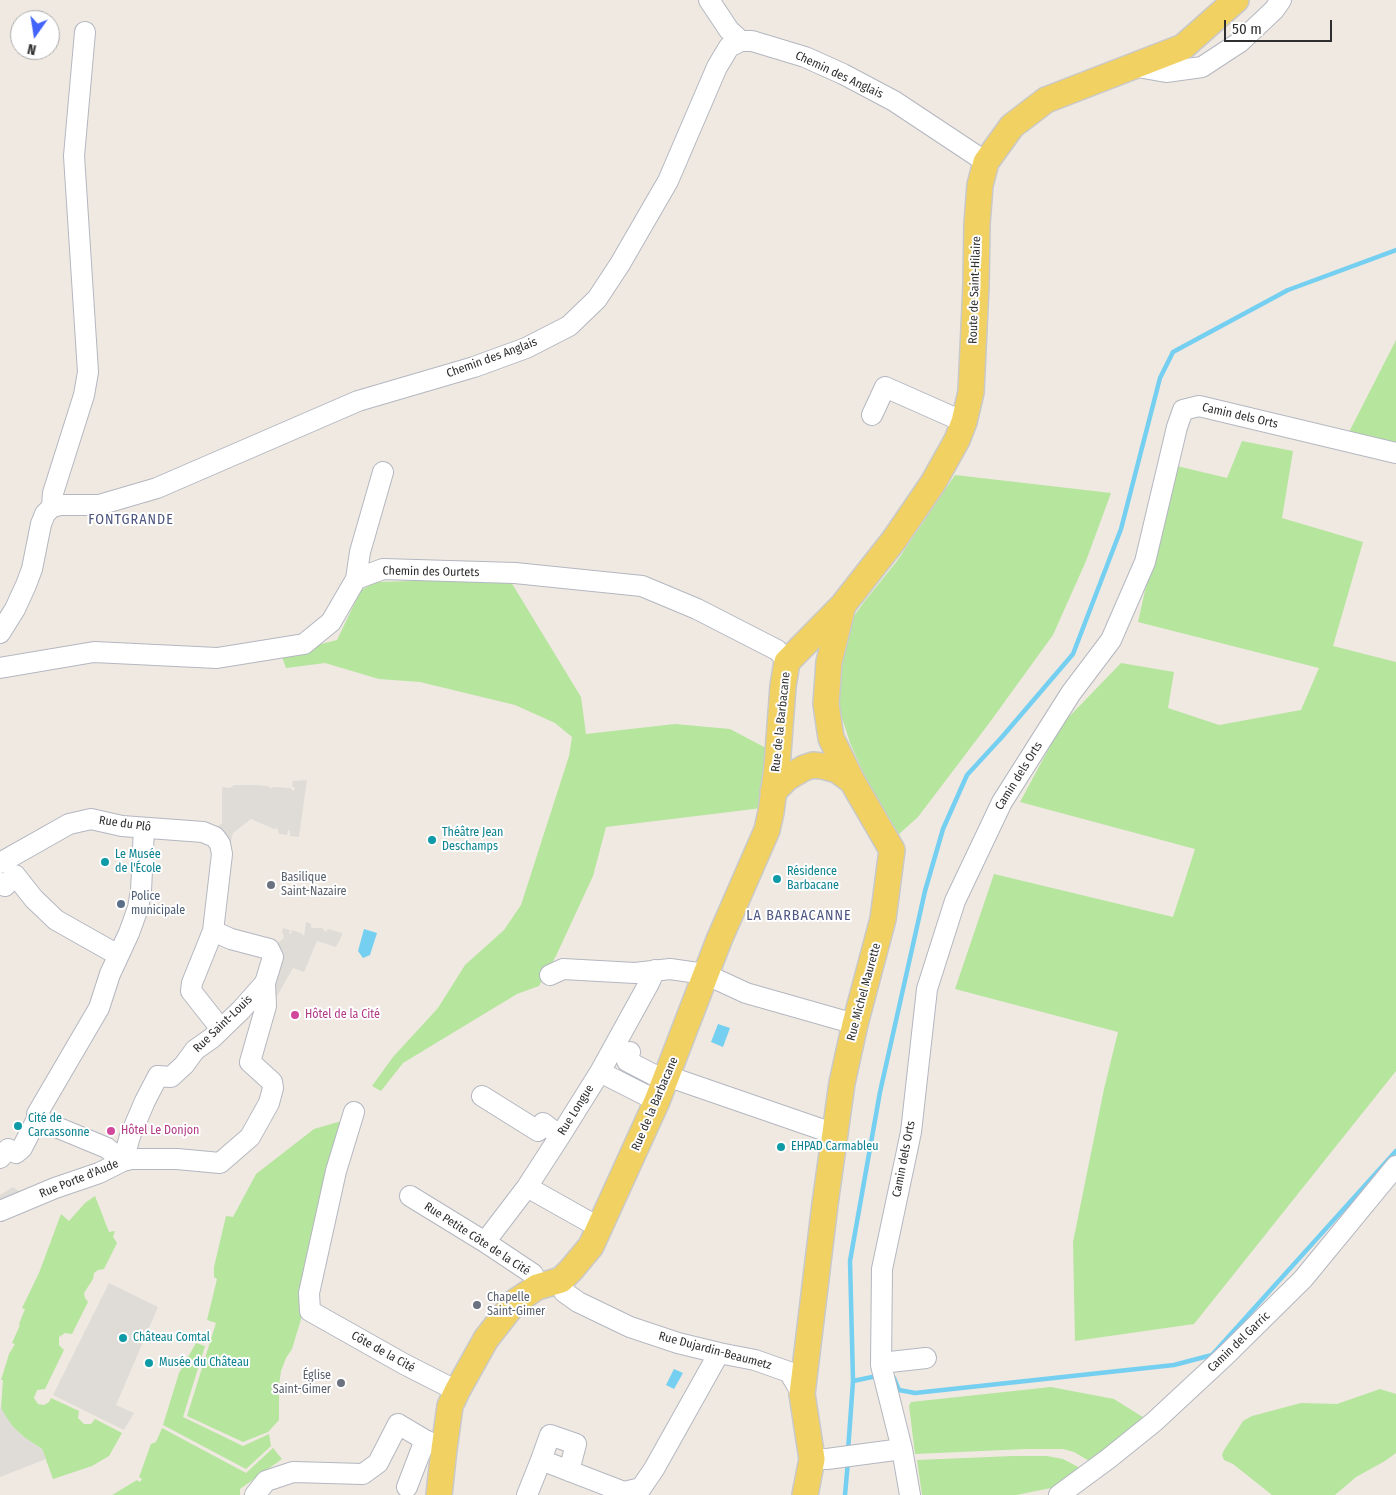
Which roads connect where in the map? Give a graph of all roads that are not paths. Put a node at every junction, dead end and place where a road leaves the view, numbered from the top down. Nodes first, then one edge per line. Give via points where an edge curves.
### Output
1 (709, 0) edge
2 (1236, 0) edge
3 (1281, 0) edge
4 (84, 32) dead end
5 (741, 41) junction
6 (1132, 66) junction
7 (986, 162) junction
8 (872, 414) dead end
9 (964, 422) junction
10 (1396, 453) edge
11 (383, 472) dead end
12 (52, 506) junction
13 (356, 579) junction
14 (843, 605) junction
15 (0, 633) edge
16 (835, 636) junction
17 (787, 662) junction
18 (0, 668) edge
19 (826, 704) junction
20 (852, 782) junction
21 (773, 792) junction
22 (144, 828) junction
23 (0, 863) edge
24 (0, 882) edge
25 (214, 931) junction
26 (118, 955) junction
27 (655, 970) junction
28 (550, 974) dead end
29 (706, 974) junction
30 (265, 983) junction
31 (855, 1024) junction
32 (221, 1029) junction
33 (630, 1052) dead end
34 (600, 1072) junction
35 (667, 1076) junction
36 (482, 1096) dead end
37 (657, 1101) junction
38 (354, 1112) dead end
39 (37, 1119) junction
40 (835, 1134) junction
41 (560, 1136) junction
42 (0, 1158) edge
43 (123, 1161) junction
44 (1396, 1166) edge
45 (527, 1187) junction
46 (410, 1196) dead end
47 (0, 1211) edge
48 (600, 1228) junction
49 (486, 1242) junction
50 (562, 1280) junction
51 (537, 1287) junction
52 (718, 1353) junction
53 (926, 1358) dead end
54 (881, 1364) junction
55 (457, 1390) junction
56 (802, 1394) junction
57 (434, 1444) junction
58 (902, 1449) junction
59 (819, 1459) junction
60 (541, 1460) junction
61 (569, 1471) junction
62 (408, 1487) dead end
63 (256, 1495) edge
64 (440, 1495) edge
65 (527, 1495) edge
66 (804, 1495) edge
67 (910, 1495) edge
68 (1059, 1495) edge

1 - 5 street via 729,30
2 - 6 main road, Route de Saint-Hilaire via 1183,47
3 - 6 street via 1240,42 1202,67 1166,72
4 - 12 street via 74,156 88,372
5 - 7 street, Chemin des Anglais via 752,41 796,55 843,74 894,101
5 - 12 street, Chemin des Anglais via 729,47 717,67 668,181 620,264 596,299 569,326 526,348 474,367 358,401 157,488 99,505
6 - 7 main road, Route de Saint-Hilaire via 1046,100 1012,126
7 - 9 main road, Route de Saint-Hilaire via 980,185 977,224 971,392
8 - 9 street via 885,386
9 - 14 main road, Route de Saint-Hilaire via 946,462 928,490
10 - 54 street, Camin dels Orts via 1199,406 1183,410 1145,562 1111,640 1071,693 1002,802 955,901 927,989 910,1132 882,1269
11 - 13 street via 360,552
12 - 15 street via 41,524 26,585
13 - 17 street, Chemin des Ourtets via 384,569 515,573 642,586 697,609 777,650
13 - 18 street via 332,622 304,644 217,658 94,652
14 - 16 main road, Rue Michel Maurette
14 - 17 main road, Route de Saint-Hilaire
16 - 17 main road via 810,658
16 - 19 main road, Rue Michel Maurette via 829,662
17 - 19 main road via 810,670
17 - 21 main road, Rue de la Barbacane
19 - 20 main road, Rue Michel Maurette via 831,738
20 - 21 main road via 837,770 813,765 787,778
20 - 31 main road, Rue Michel Maurette via 892,850 883,919
21 - 29 main road, Rue de la Barbacane via 767,830
22 - 23 street, Rue du Plô via 92,819 69,824
22 - 25 street, Rue du Plô via 209,833 218,840 222,859
22 - 26 street via 138,908
24 - 26 street via 6,886 15,875 56,920
25 - 30 street via 269,949 273,957
25 - 32 street via 191,992
26 - 39 street via 99,1008
27 - 28 street via 634,973 563,969
27 - 29 street
27 - 34 street, Rue Longue
29 - 31 street via 746,994
29 - 35 main road, Rue de la Barbacane
30 - 32 street, Rue Saint-Louis
30 - 43 street, Rue Porte d'Aude via 266,1006 250,1062 272,1082 273,1088 269,1103 250,1137 220,1163 176,1159
31 - 40 main road, Rue Michel Maurette
32 - 43 street, Rue Saint-Louis via 194,1050 170,1077 158,1076 130,1136
33 - 35 street via 627,1062 654,1075
34 - 37 street
34 - 41 street, Rue Longue
35 - 37 main road, Rue de la Barbacane
35 - 40 street
36 - 41 street via 538,1131 542,1123
37 - 48 main road, Rue de la Barbacane
38 - 55 street, Côte de la Cité via 336,1171 309,1293 310,1311
39 - 42 street via 22,1148 16,1153 8,1149
39 - 43 street via 107,1148
40 - 56 main road, Rue Michel Maurette
41 - 45 street, Rue Longue
43 - 47 street, Rue Porte d'Aude
44 - 68 street, Camin del Garric via 1303,1279 1226,1356 1154,1422
45 - 48 street
45 - 49 street, Rue Longue
46 - 49 street, Rue Petite Côte de la Cité
48 - 50 main road, Rue de la Barbacane via 591,1246
49 - 51 street, Rue Petite Côte de la Cité via 533,1274
50 - 51 main road
50 - 52 street, Rue Dujardin-Beaumetz via 564,1292 578,1302 630,1327
51 - 55 main road via 515,1302 486,1340
52 - 56 street, Rue Dujardin-Beaumetz via 755,1360 789,1372
52 - 61 street via 641,1488 624,1492
53 - 54 street
54 - 58 street, Camin dels Orts
55 - 57 main road
56 - 59 main road, Rue Dujardin-Beaumetz
57 - 62 street
57 - 63 street via 398,1424 378,1463 363,1474 293,1472 266,1481
57 - 64 main road
58 - 59 street
58 - 67 street
59 - 66 main road, Rue Dujardin-Beaumetz
60 - 61 street
60 - 61 street via 550,1435 576,1444
60 - 65 street

